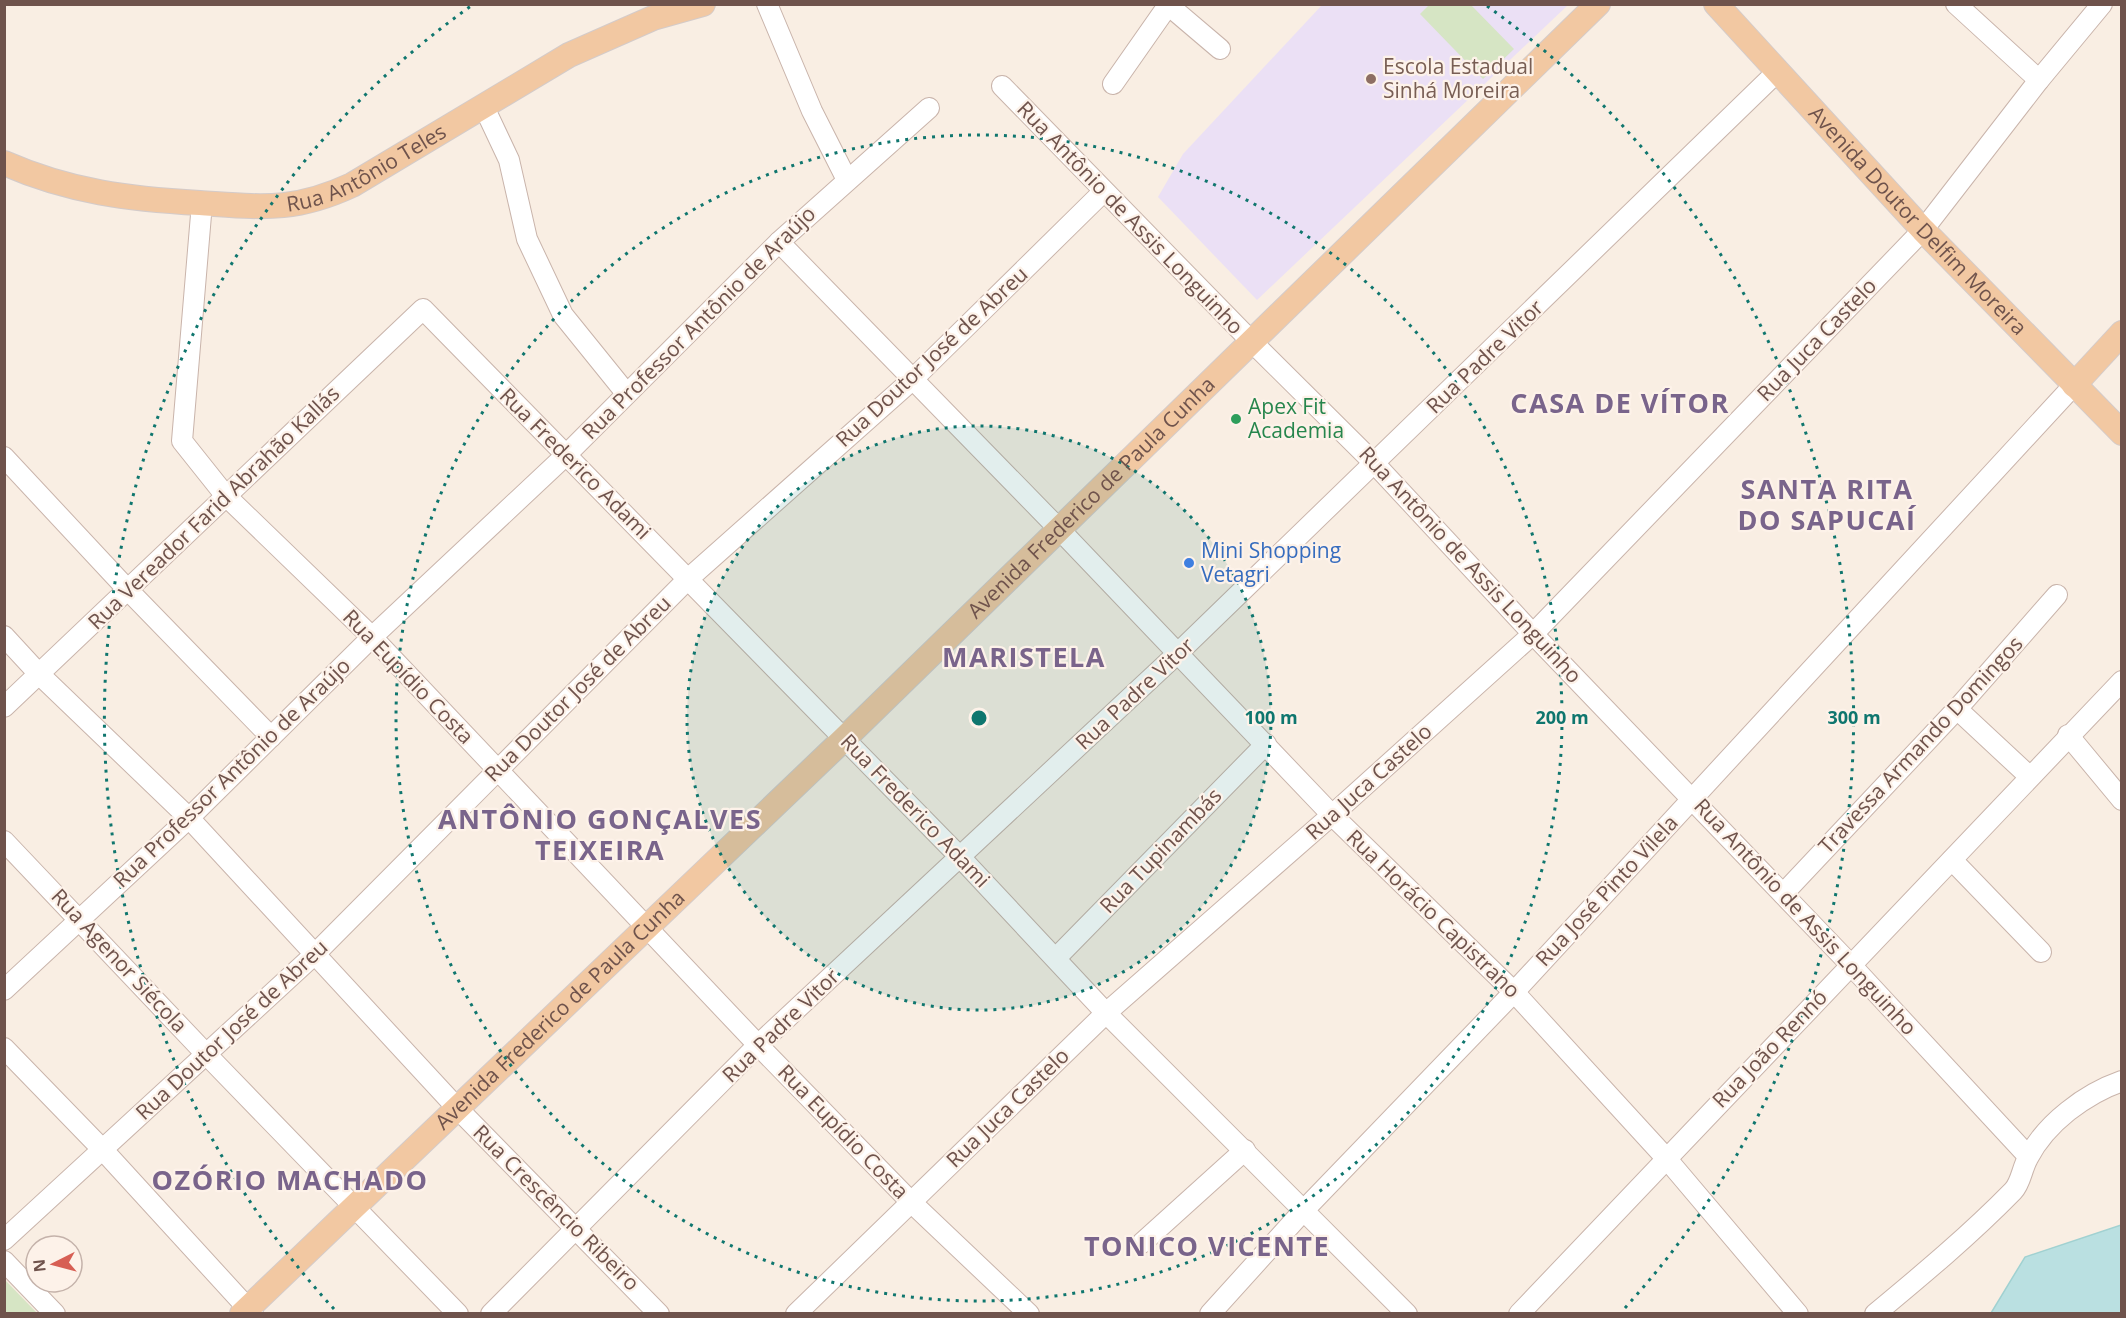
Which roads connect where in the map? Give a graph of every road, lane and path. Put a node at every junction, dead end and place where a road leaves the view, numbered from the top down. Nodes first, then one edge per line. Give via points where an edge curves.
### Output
1 (703, 4) edge
2 (768, 4) edge
3 (1598, 4) edge
4 (1716, 4) edge
5 (1956, 4) edge
6 (2102, 4) edge
7 (1168, 5) edge
8 (1220, 49) dead end
9 (1777, 72) junction
10 (2039, 80) junction
11 (1113, 84) dead end
12 (1002, 86) dead end
13 (484, 107) junction
14 (929, 108) dead end
15 (4, 163) edge
16 (847, 180) junction
17 (1103, 192) junction
18 (202, 203) junction
19 (1923, 230) junction
20 (779, 242) junction
21 (423, 309) joint
22 (2121, 333) edge
23 (1251, 341) junction
24 (912, 380) junction
25 (2074, 385) junction
26 (626, 393) junction
27 (2121, 434) edge
28 (564, 456) junction
29 (4, 457) edge
30 (1376, 464) junction
31 (225, 495) junction
32 (1059, 529) junction
33 (688, 579) junction
34 (128, 590) junction
35 (2057, 595) dead end
36 (1533, 633) junction
37 (4, 636) edge
38 (372, 637) junction
39 (1178, 653) junction
40 (39, 674) junction
41 (2121, 681) edge
42 (4, 707) edge
43 (1957, 709) junction
44 (2068, 735) junction
45 (272, 736) junction
46 (845, 738) junction
47 (1266, 744) junction
48 (497, 770) junction
49 (2029, 776) junction
50 (1692, 797) junction
51 (2121, 800) edge
52 (1332, 815) junction
53 (189, 818) junction
54 (4, 841) edge
55 (961, 858) junction
56 (1952, 860) junction
57 (1783, 894) junction
58 (81, 919) junction
59 (647, 925) junction
60 (2041, 952) dead end
61 (315, 954) junction
62 (1056, 958) junction
63 (1850, 964) junction
64 (4, 990) edge
65 (1514, 992) junction
66 (1106, 1013) junction
67 (758, 1045) junction
68 (4, 1048) edge
69 (206, 1054) junction
70 (2121, 1081) edge
71 (458, 1109) junction
72 (103, 1150) junction
73 (1245, 1150) junction
74 (2028, 1156) junction
75 (1666, 1158) junction
76 (911, 1202) junction
77 (354, 1205) junction
78 (1304, 1210) junction
79 (578, 1229) junction
80 (4, 1240) edge
81 (1142, 1244) dead end
82 (4, 1261) edge
83 (1021, 1311) edge
84 (248, 1312) edge
85 (55, 1314) edge
86 (458, 1314) edge
87 (491, 1314) edge
88 (659, 1314) edge
89 (796, 1314) edge
90 (1210, 1314) edge
91 (1407, 1314) edge
92 (1519, 1314) edge
93 (1798, 1314) edge
94 (1875, 1314) edge

1 - 13 main road, Rua Antônio Teles via 653,18 569,55
2 - 16 street via 812,111
3 - 23 main road, Avenida Frederico de Paula Cunha
4 - 9 main road, Avenida Doutor Delfim Moreira
5 - 10 street
6 - 10 street, Rua Juca Castelo
7 - 8 street
7 - 11 street
9 - 19 main road, Avenida Doutor Delfim Moreira
9 - 30 street, Rua Padre Vitor
10 - 19 street, Rua Juca Castelo
12 - 17 street, Rua Antônio de Assis Longuinho
13 - 18 main road, Rua Antônio Teles via 352,185 321,199 259,208
13 - 26 street via 509,160 527,239 563,315
14 - 16 street, Rua Professor Antônio de Araújo
15 - 18 main road, Rua Antônio Teles via 87,192 143,201
16 - 20 street, Rua Professor Antônio de Araújo
17 - 23 street, Rua Antônio de Assis Longuinho
17 - 24 street, Rua Doutor José de Abreu
18 - 31 street, Rua Eupídio Costa via 182,441
19 - 25 main road, Avenida Doutor Delfim Moreira
19 - 36 street, Rua Juca Castelo
20 - 24 street, Rua Horácio Capistrano
20 - 26 street, Rua Professor Antônio de Araújo
21 - 28 street, Rua Frederico Adami
21 - 31 street, Rua Vereador Farid Abrahão Kallás
22 - 25 main road
23 - 30 street, Rua Antônio de Assis Longuinho
23 - 32 main road, Avenida Frederico de Paula Cunha
24 - 32 street, Rua Horácio Capistrano
24 - 33 street, Rua Doutor José de Abreu
25 - 27 main road, Avenida Doutor Delfim Moreira
25 - 50 street, Rua José Pinto Vilela
26 - 28 street, Rua Professor Antônio de Araújo
28 - 33 street, Rua Frederico Adami
28 - 38 street, Rua Professor Antônio de Araújo
29 - 34 street
30 - 36 street, Rua Antônio de Assis Longuinho
30 - 39 street, Rua Padre Vitor
31 - 34 street, Rua Vereador Farid Abrahão Kallás
31 - 38 street, Rua Eupídio Costa
32 - 39 street, Rua Horácio Capistrano
32 - 46 main road, Avenida Frederico de Paula Cunha
33 - 46 street, Rua Frederico Adami
33 - 48 street, Rua Doutor José de Abreu
34 - 40 street, Rua Vereador Farid Abrahão Kallás
34 - 45 street
35 - 43 street, Travessa Armando Domingos
36 - 50 street, Rua Antônio de Assis Longuinho
36 - 52 street, Rua Juca Castelo
37 - 40 street, Rua Crescêncio Ribeiro
38 - 45 street, Rua Professor Antônio de Araújo
38 - 48 street, Rua Eupídio Costa
39 - 47 street, Rua Horácio Capistrano
39 - 55 street, Rua Padre Vitor
40 - 42 street, Rua Vereador Farid Abrahão Kallás
40 - 53 street, Rua Crescêncio Ribeiro
41 - 44 street, Rua João Rennó
43 - 49 street
43 - 57 street, Travessa Armando Domingos
44 - 49 street, Rua João Rennó
44 - 51 street
45 - 53 street, Rua Professor Antônio de Araújo
46 - 55 street, Rua Frederico Adami
46 - 59 main road, Avenida Frederico de Paula Cunha
47 - 52 street, Rua Horácio Capistrano
47 - 62 street, Rua Tupinambás
48 - 59 street, Rua Eupídio Costa
48 - 61 street, Rua Doutor José de Abreu
49 - 56 street, Rua João Rennó
50 - 57 street, Rua Antônio de Assis Longuinho
50 - 65 street, Rua José Pinto Vilela
52 - 65 street, Rua Horácio Capistrano
52 - 66 street, Rua Juca Castelo
53 - 58 street, Rua Professor Antônio de Araújo
53 - 61 street, Rua Crescêncio Ribeiro
54 - 58 street, Rua Agenor Siécola
55 - 62 street, Rua Frederico Adami
55 - 67 street, Rua Padre Vitor
56 - 60 street
56 - 63 street, Rua João Rennó
57 - 63 street, Rua Antônio de Assis Longuinho
58 - 64 street, Rua Professor Antônio de Araújo
58 - 69 street, Rua Agenor Siécola
59 - 67 street, Rua Eupídio Costa
59 - 71 main road, Avenida Frederico de Paula Cunha
61 - 69 street, Rua Doutor José de Abreu
61 - 71 street, Rua Crescêncio Ribeiro
62 - 66 street, Rua Frederico Adami
63 - 74 street, Rua Antônio de Assis Longuinho
63 - 75 street, Rua João Rennó
65 - 75 street, Rua Horácio Capistrano
65 - 78 street, Rua José Pinto Vilela
66 - 73 street, Rua Frederico Adami
66 - 76 street, Rua Juca Castelo
67 - 76 street, Rua Eupídio Costa
67 - 79 street, Rua Padre Vitor
68 - 72 street
69 - 72 street, Rua Doutor José de Abreu
69 - 77 street, Rua Agenor Siécola
70 - 74 street via 2082,1100 2056,1122
71 - 77 main road, Avenida Frederico de Paula Cunha
71 - 79 street, Rua Crescêncio Ribeiro
72 - 80 street, Rua Doutor José de Abreu
72 - 84 street
73 - 78 street, Rua Frederico Adami
73 - 81 street
74 - 94 street via 2015,1189
75 - 92 street, Rua João Rennó
75 - 93 street, Rua Horácio Capistrano
76 - 83 street, Rua Eupídio Costa
76 - 89 street, Rua Juca Castelo
77 - 84 main road, Avenida Frederico de Paula Cunha
77 - 86 street, Rua Agenor Siécola
78 - 90 street, Rua José Pinto Vilela
78 - 91 street, Rua Frederico Adami
79 - 87 street, Rua Padre Vitor
79 - 88 street, Rua Crescêncio Ribeiro
82 - 85 street

